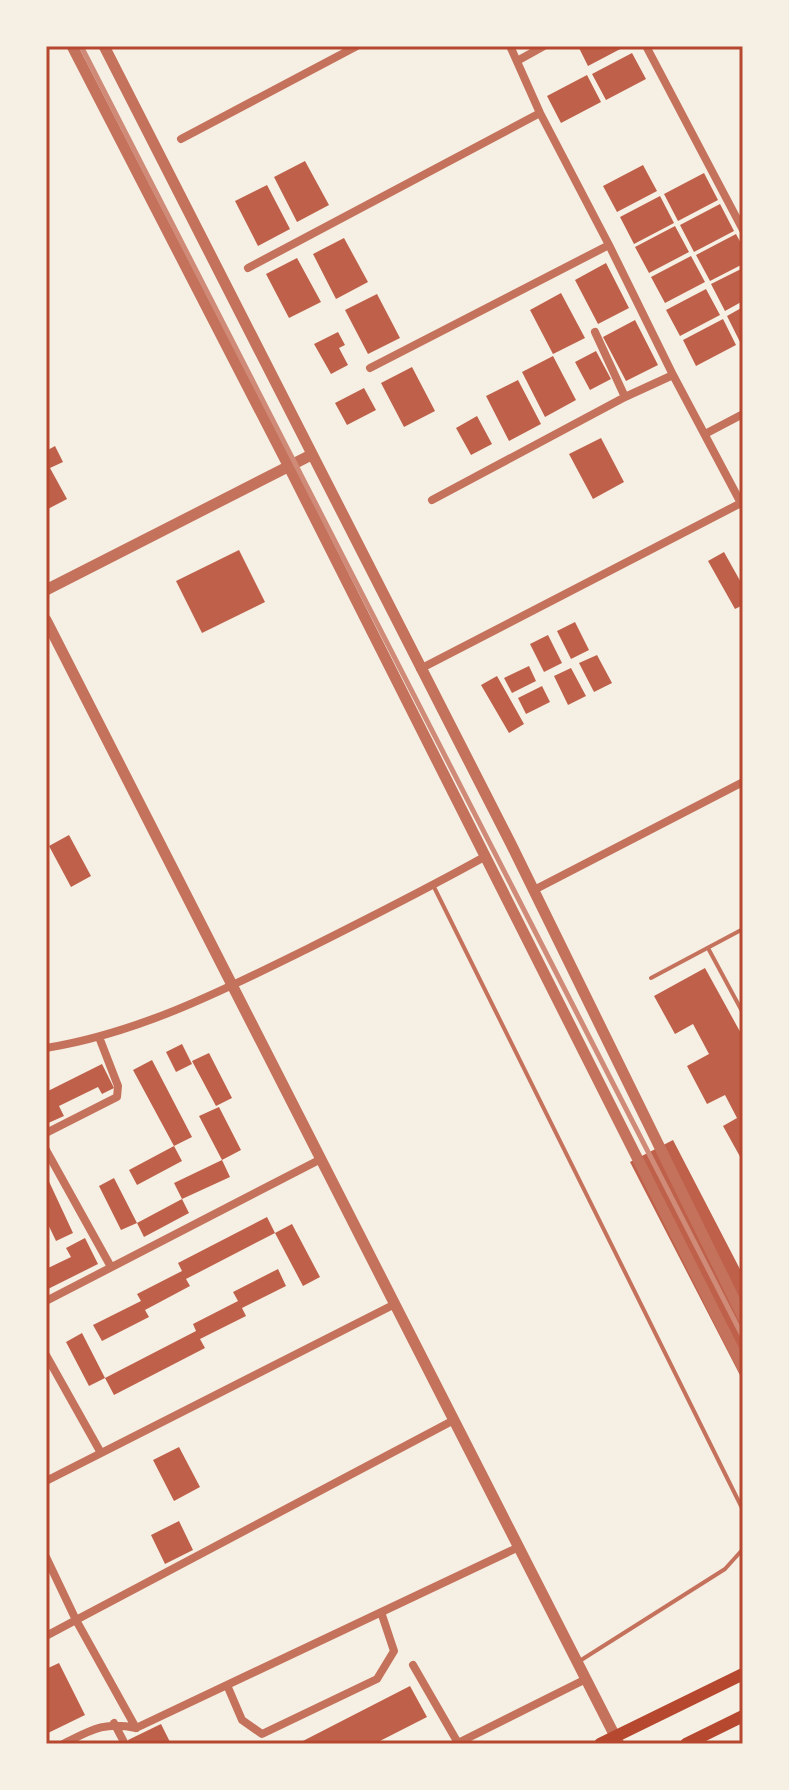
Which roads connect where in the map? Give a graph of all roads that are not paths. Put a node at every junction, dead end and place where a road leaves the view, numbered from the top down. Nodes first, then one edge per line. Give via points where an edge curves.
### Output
1 (72, 46) edge
2 (104, 46) edge
3 (357, 46) edge
4 (510, 46) edge
5 (544, 46) edge
6 (646, 46) edge
7 (517, 61) junction
8 (540, 113) junction
9 (181, 139) dead end
10 (743, 230) edge
11 (609, 245) junction
12 (248, 268) dead end
13 (595, 332) dead end
14 (370, 368) dead end
15 (673, 375) junction
16 (625, 397) junction
17 (743, 414) edge
18 (705, 434) junction
19 (311, 455) junction
20 (288, 465) junction
21 (432, 500) dead end
22 (742, 505) edge
23 (46, 590) edge
24 (46, 620) edge
25 (420, 669) junction
26 (743, 782) edge
27 (486, 856) junction
28 (433, 885) junction
29 (534, 890) junction
30 (743, 929) edge
31 (708, 948) junction
32 (651, 978) dead end
33 (233, 986) junction
34 (743, 1013) edge
35 (99, 1037) junction
36 (46, 1048) edge
37 (46, 1133) edge
38 (46, 1150) edge
39 (321, 1159) junction
40 (111, 1267) junction
41 (46, 1301) edge
42 (395, 1304) junction
43 (743, 1317) edge
44 (46, 1355) edge
45 (743, 1368) edge
46 (454, 1420) junction
47 (101, 1453) junction
48 (46, 1481) edge
49 (743, 1510) edge
50 (519, 1547) junction
51 (743, 1549) edge
52 (46, 1557) edge
53 (381, 1612) junction
54 (76, 1620) junction
55 (46, 1636) edge
56 (577, 1662) junction
57 (413, 1665) dead end
58 (743, 1674) edge
59 (586, 1679) junction
60 (227, 1685) junction
61 (743, 1716) edge
62 (114, 1723) junction
63 (136, 1728) junction
64 (617, 1740) edge
65 (457, 1743) edge
66 (63, 1744) edge
67 (125, 1744) edge
68 (600, 1744) edge
69 (686, 1744) edge

1 - 20 street
2 - 19 street
3 - 9 street
4 - 7 street
5 - 7 street
6 - 10 street
7 - 8 street
8 - 11 street
8 - 12 street
11 - 14 street
11 - 15 street
13 - 16 street
15 - 16 street
15 - 18 street
16 - 21 street
17 - 18 street
18 - 22 street
19 - 20 street
19 - 25 street
20 - 23 street
20 - 27 street
22 - 25 street
24 - 33 street
25 - 29 street
26 - 29 street
27 - 28 street
27 - 45 street
28 - 33 street
28 - 49 lane
29 - 43 street
30 - 31 lane
31 - 32 lane
31 - 34 lane
33 - 35 street
33 - 39 street
35 - 36 street
35 - 37 street via 118,1086 117,1097
38 - 40 street
39 - 40 street
39 - 42 street
40 - 41 street
42 - 46 street
42 - 47 street
44 - 47 street
46 - 50 street
46 - 54 street
47 - 48 street
50 - 53 street
50 - 56 street
51 - 56 lane via 725,1569
52 - 54 street
53 - 60 street
53 - 60 street via 394,1651 377,1679 262,1734 242,1720
54 - 55 street
54 - 63 street
56 - 59 street
57 - 65 street
58 - 64 main road
59 - 64 street
59 - 65 street
60 - 63 street
61 - 69 main road
62 - 63 street
62 - 66 street
62 - 67 street
64 - 68 main road

